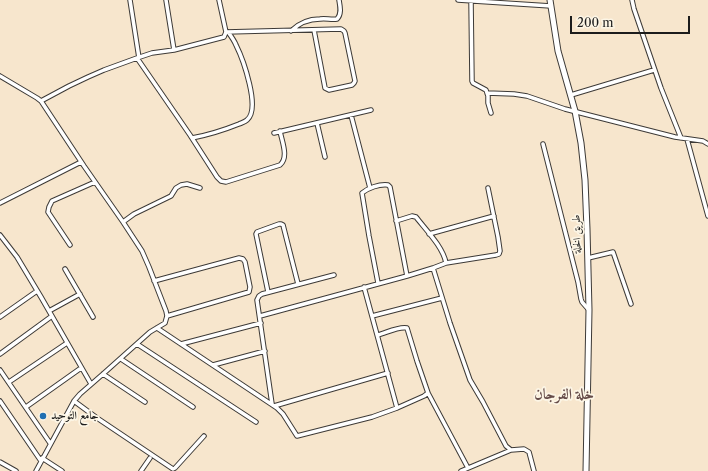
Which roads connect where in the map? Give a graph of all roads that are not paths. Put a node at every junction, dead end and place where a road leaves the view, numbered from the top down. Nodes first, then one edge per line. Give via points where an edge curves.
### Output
1 (130, 0) edge
2 (166, 0) edge
3 (219, 0) edge
4 (339, 0) edge
5 (458, 0) edge
6 (550, 0) edge
7 (632, 0) edge
8 (471, 1) junction
9 (551, 6) junction
10 (314, 30) junction
11 (291, 31) junction
12 (227, 32) junction
13 (174, 50) junction
14 (138, 58) junction
15 (654, 70) junction
16 (0, 76) edge
17 (487, 92) junction
18 (571, 95) junction
19 (41, 101) junction
20 (371, 110) dead end
21 (575, 111) junction
22 (491, 113) dead end
23 (351, 115) junction
24 (317, 123) junction
25 (280, 131) junction
26 (274, 133) dead end
27 (192, 138) junction
28 (681, 138) junction
29 (687, 139) junction
30 (542, 144) dead end
31 (708, 144) edge
32 (325, 157) dead end
33 (81, 162) junction
34 (95, 182) junction
35 (200, 188) dead end
36 (370, 188) junction
37 (488, 188) dead end
38 (0, 203) edge
39 (707, 211) edge
40 (494, 216) junction
41 (708, 216) edge
42 (396, 221) junction
43 (123, 222) junction
44 (429, 234) junction
45 (0, 235) edge
46 (70, 245) dead end
47 (588, 258) junction
48 (446, 263) junction
49 (434, 268) junction
50 (66, 269) dead end
51 (334, 275) dead end
52 (407, 276) junction
53 (154, 280) junction
54 (378, 283) junction
55 (298, 284) junction
56 (364, 287) junction
57 (38, 291) junction
58 (268, 292) junction
59 (80, 294) junction
60 (442, 298) junction
61 (631, 304) dead end
62 (49, 310) junction
63 (589, 310) junction
64 (52, 316) junction
65 (167, 316) junction
66 (260, 316) junction
67 (372, 316) junction
68 (0, 317) edge
69 (93, 317) dead end
70 (261, 323) junction
71 (157, 328) junction
72 (378, 335) junction
73 (67, 343) junction
74 (137, 344) junction
75 (180, 344) junction
76 (265, 351) junction
77 (0, 354) edge
78 (121, 359) junction
79 (213, 365) junction
80 (81, 368) junction
81 (0, 370) edge
82 (388, 373) junction
83 (103, 374) junction
84 (9, 382) junction
85 (91, 384) junction
86 (428, 393) junction
87 (0, 401) edge
88 (74, 401) junction
89 (145, 402) dead end
90 (273, 405) junction
91 (26, 407) junction
92 (193, 407) dead end
93 (397, 408) junction
94 (256, 422) dead end
95 (204, 436) dead end
96 (50, 443) junction
97 (511, 450) junction
98 (150, 458) dead end
99 (41, 460) junction
100 (0, 462) edge
101 (468, 468) junction
102 (142, 469) edge
103 (16, 471) edge
104 (36, 471) edge
105 (62, 471) edge
106 (148, 471) edge
107 (461, 471) edge
108 (534, 471) edge
109 (586, 471) edge

1 - 14 street
2 - 13 street
3 - 12 street
4 - 11 street via 338,18 309,20
5 - 8 street
6 - 9 street, طريق الخلة
7 - 15 street
8 - 9 street
8 - 17 street via 472,81
9 - 18 street, طريق الخلة via 558,51
10 - 10 street via 325,88 330,90 352,85 355,81 344,30
10 - 11 street
11 - 12 street
12 - 13 street via 222,38
12 - 27 street via 236,44 248,76 252,95 250,115 248,120 235,126
13 - 14 street
14 - 19 street via 88,77
14 - 27 street
15 - 18 street
15 - 28 street
16 - 19 street
17 - 21 street via 527,96
17 - 22 street
18 - 21 street, طريق الخلة
19 - 33 street
20 - 23 street
21 - 28 street
21 - 47 street, طريق الخلة via 585,180
23 - 24 street
23 - 36 street
24 - 25 street
24 - 32 street
25 - 26 street
25 - 27 street via 285,156 280,165 226,182 217,177
28 - 29 street
29 - 31 street
29 - 39 street
30 - 63 street via 578,282 580,299
33 - 34 street
33 - 38 street
34 - 43 street
34 - 46 street via 52,201 49,207 48,212
35 - 43 street via 181,185 171,196
36 - 42 street via 383,184 389,186
36 - 54 street via 362,194
37 - 40 street
39 - 41 street
40 - 44 street
40 - 48 street via 499,254
42 - 44 street via 416,217
42 - 52 street
43 - 53 street via 142,251
44 - 48 street via 439,247
45 - 57 street
47 - 61 street via 613,252
47 - 63 street, طريق الخلة
48 - 49 street
49 - 52 street
49 - 60 street
50 - 59 street
51 - 55 street
52 - 54 street
53 - 65 street
53 - 65 street via 239,258 245,262 249,292
54 - 56 street
55 - 58 street
55 - 58 street via 283,226 279,224 256,234
56 - 66 street
56 - 67 street
57 - 62 street
57 - 68 street
58 - 66 street via 259,295 257,300
59 - 62 street
59 - 69 street
60 - 67 street
60 - 97 street via 470,380 506,446
62 - 64 street
63 - 109 street, طريق الخلة
64 - 73 street
64 - 77 street
65 - 71 street via 165,323
66 - 70 street
67 - 72 street
70 - 75 street
70 - 76 street
71 - 74 street
71 - 75 street
72 - 82 street
72 - 86 street via 407,328
73 - 80 street
73 - 84 street
74 - 78 street
74 - 94 street
75 - 79 street
76 - 79 street
76 - 90 street
78 - 83 street
78 - 92 street
79 - 90 street
80 - 85 street
80 - 91 street
81 - 84 street
82 - 90 street
82 - 93 street
83 - 85 street
83 - 89 street
84 - 91 street
85 - 88 street
86 - 93 street
86 - 101 street
87 - 99 street
88 - 95 street via 173,469
88 - 96 street
90 - 93 street via 283,414 297,436
91 - 96 street
96 - 99 street
97 - 101 street
97 - 108 street via 524,449 529,452
98 - 102 street
99 - 104 street
99 - 105 street
100 - 103 street
101 - 107 street
102 - 106 street

